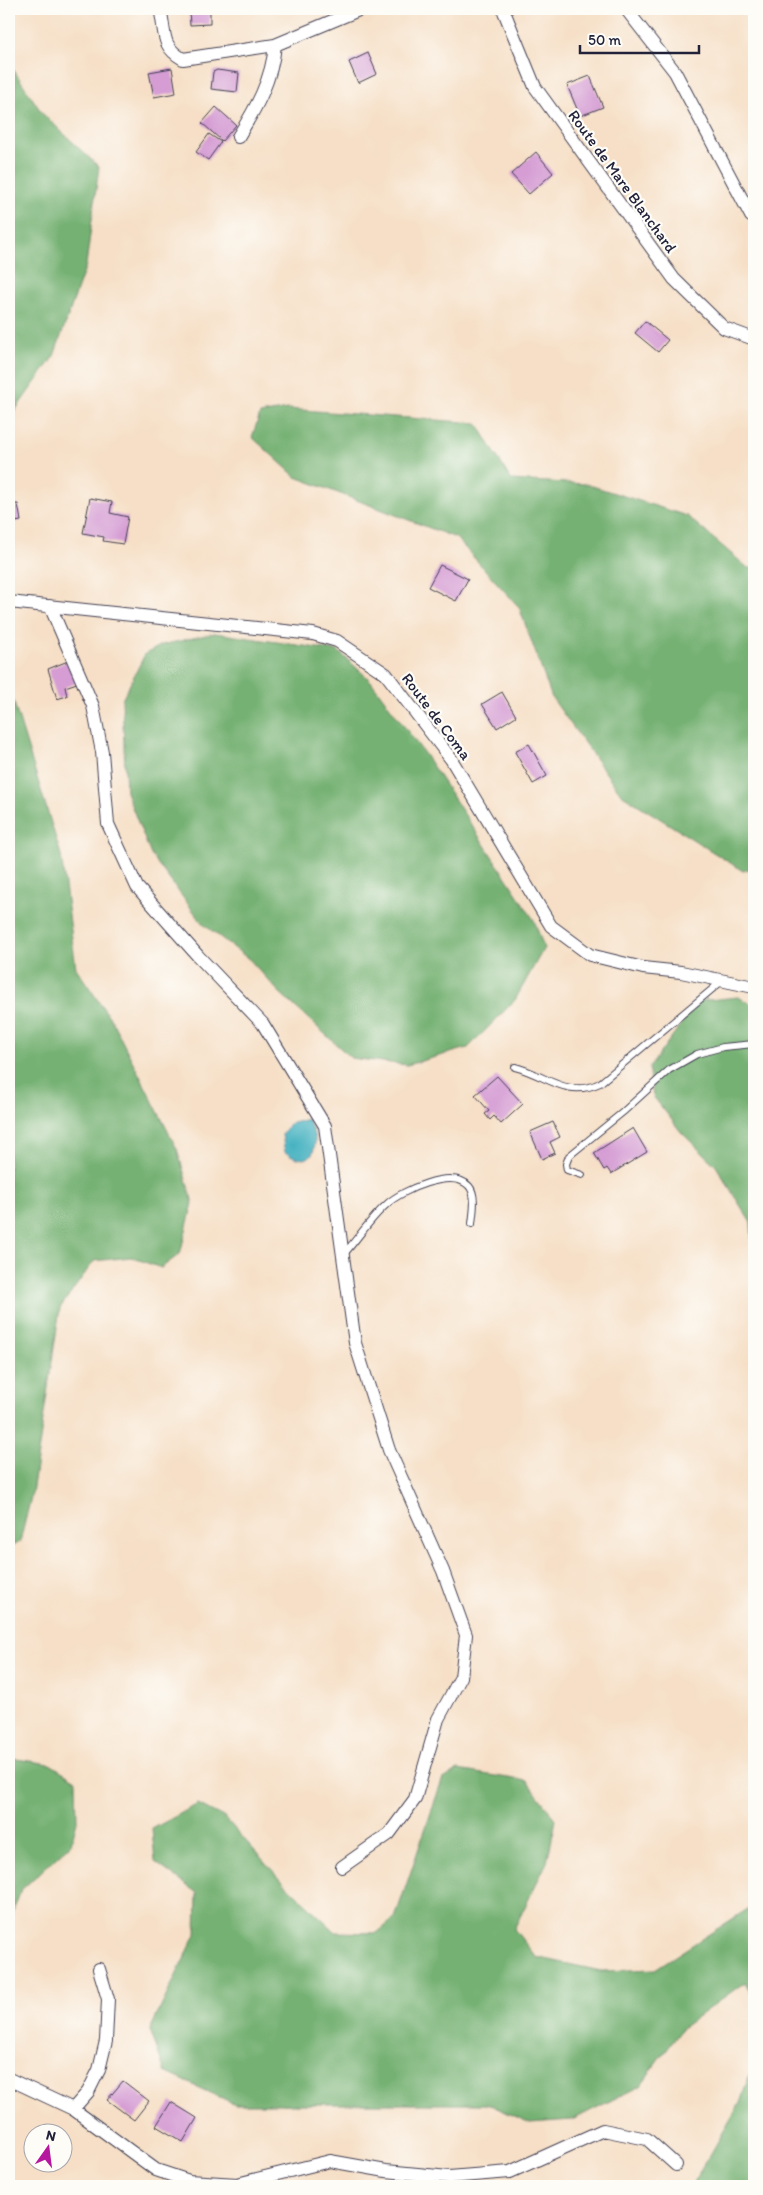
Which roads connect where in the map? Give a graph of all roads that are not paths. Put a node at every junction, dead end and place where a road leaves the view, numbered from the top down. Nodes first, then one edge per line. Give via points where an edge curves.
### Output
1 (160, 9) edge
2 (361, 9) edge
3 (504, 9) edge
4 (626, 9) edge
5 (275, 45) junction
6 (238, 137) dead end
7 (754, 218) edge
8 (754, 339) edge
9 (9, 602) edge
10 (50, 606) junction
11 (723, 980) junction
12 (754, 987) edge
13 (754, 1044) edge
14 (516, 1067) dead end
15 (582, 1175) dead end
16 (472, 1224) dead end
17 (344, 1254) junction
18 (342, 1867) dead end
19 (99, 1969) dead end
20 (9, 2079) edge
21 (73, 2108) junction
22 (676, 2165) dead end

1 - 5 street via 167,46 183,59
2 - 5 street
3 - 8 street, Route de Mare Blanchard via 535,87 674,279 724,328
4 - 7 street via 675,72
5 - 6 street via 274,64 267,83
9 - 10 street, Route de Coma
10 - 11 street, Route de Coma via 294,632 337,641 386,674 451,759 551,926 590,955 643,968
10 - 17 street via 93,706 102,752 108,824 137,887 263,1024 326,1126
11 - 12 street, Route de Coma
11 - 14 lane via 600,1083 587,1089 571,1089
13 - 15 lane via 696,1054 669,1070 569,1156 567,1170
16 - 17 lane via 473,1198 469,1187 458,1180 439,1180 414,1187 388,1203
17 - 18 street via 356,1343 386,1442 443,1571 466,1635 462,1677 438,1719 415,1800 388,1834
19 - 21 street via 108,1999 106,2041 99,2070 88,2092
20 - 21 street
21 - 22 street via 156,2170 189,2181 237,2184 330,2161 448,2177 510,2172 602,2130 647,2139

